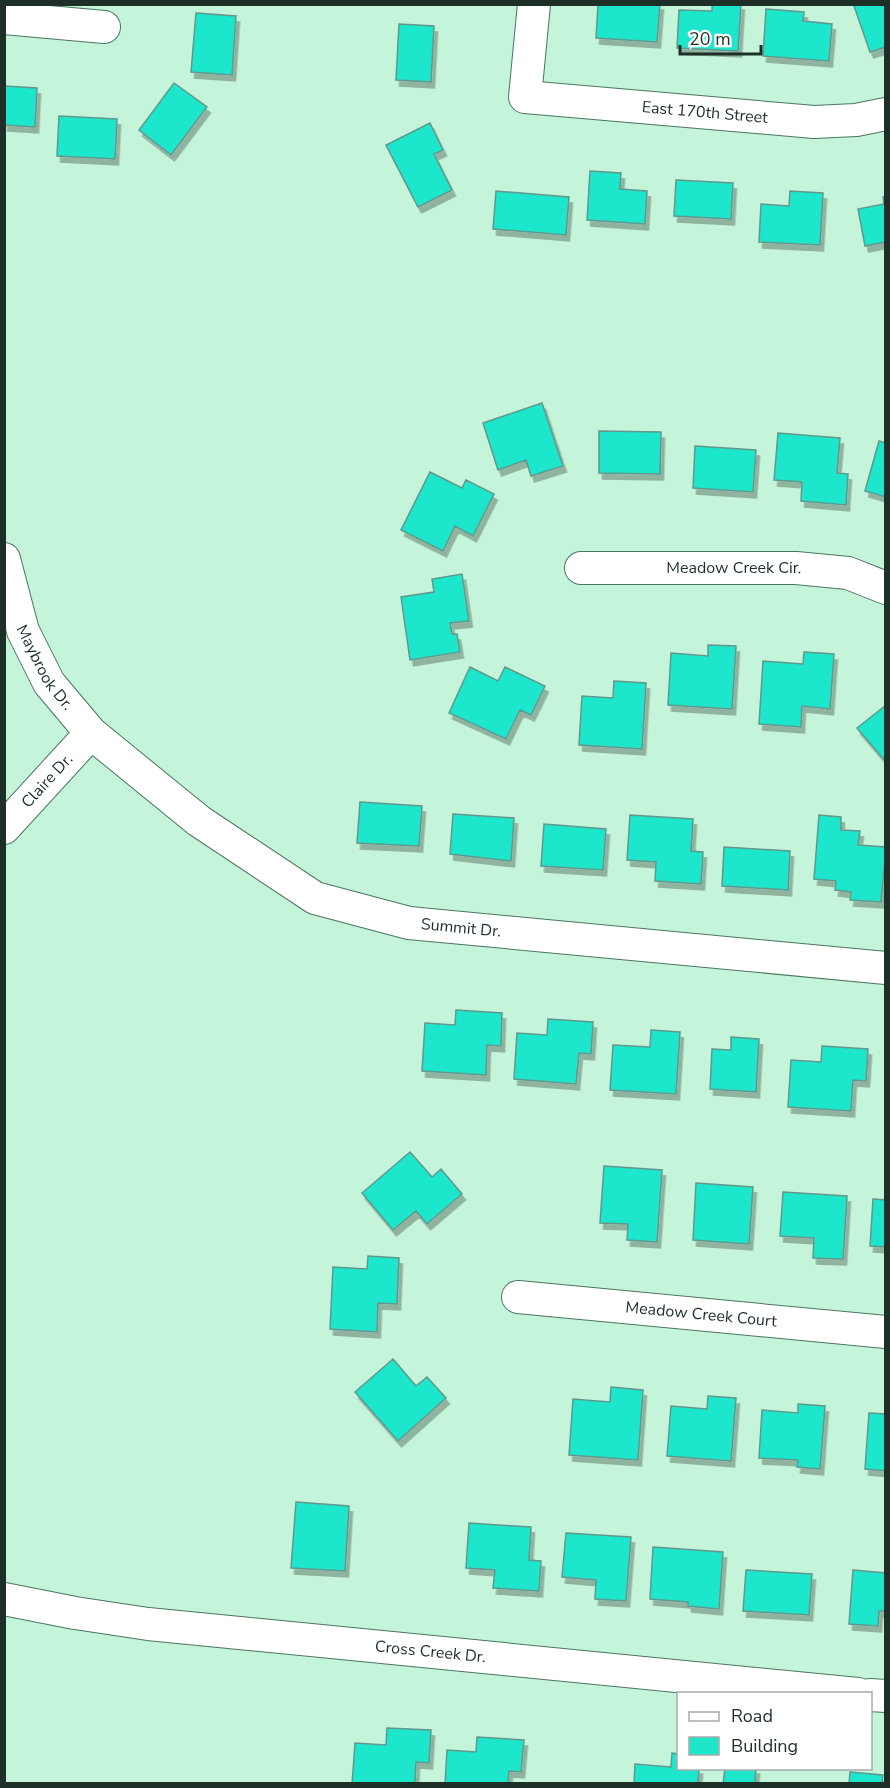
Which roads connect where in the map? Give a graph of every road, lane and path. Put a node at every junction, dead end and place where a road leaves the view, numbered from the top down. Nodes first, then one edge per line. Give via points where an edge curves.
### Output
1 (534, 4) edge
2 (4, 18) edge
3 (104, 27) dead end
4 (885, 114) edge
5 (4, 559) edge
6 (581, 568) dead end
7 (885, 588) edge
8 (90, 733) junction
9 (4, 828) edge
10 (885, 968) edge
11 (518, 1297) dead end
12 (885, 1332) edge
13 (4, 1599) edge
14 (838, 1692) edge

1 - 4 street, East 170th Street via 525,97 814,122
2 - 3 street
5 - 8 street, Maybrook Dr. via 22,631 49,683
6 - 7 street, Meadow Creek Cir. via 796,568 848,573
8 - 9 street, Claire Dr.
8 - 10 street, Summit Dr. via 199,821 315,898 409,923
11 - 12 street, Meadow Creek Court
13 - 14 street, Cross Creek Dr. via 148,1624

